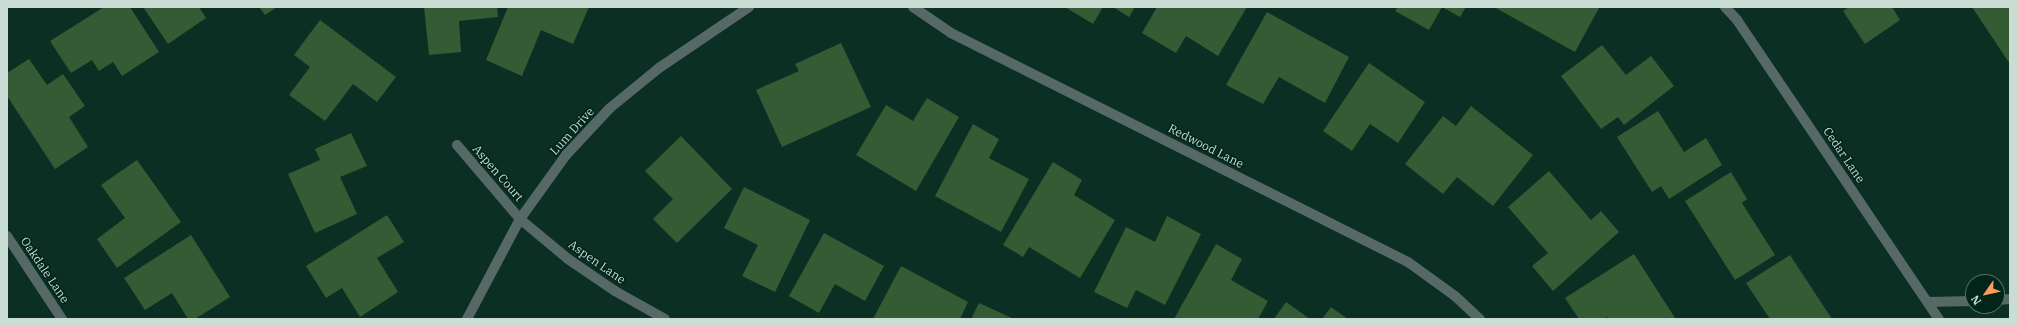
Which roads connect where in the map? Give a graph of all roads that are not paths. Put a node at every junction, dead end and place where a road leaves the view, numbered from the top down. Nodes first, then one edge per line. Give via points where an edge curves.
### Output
1 (749, 7) edge
2 (913, 7) edge
3 (1725, 7) edge
4 (457, 145) dead end
5 (520, 219) junction
6 (7, 236) edge
7 (1965, 301) edge
8 (1928, 302) junction
9 (62, 319) edge
10 (467, 319) edge
11 (665, 319) edge
12 (1480, 319) edge
13 (1939, 319) edge

1 - 5 street, Lum Drive via 659,68 610,108 566,155
2 - 12 street, Redwood Lane via 952,33 1408,262 1456,296
3 - 8 street, Cedar Lane via 1737,20
4 - 5 street, Aspen Court
5 - 10 street, Lum Drive
5 - 11 street, Aspen Lane via 568,259 615,291
6 - 9 street, Oakdale Lane
7 - 8 street
8 - 13 street, Cedar Lane

